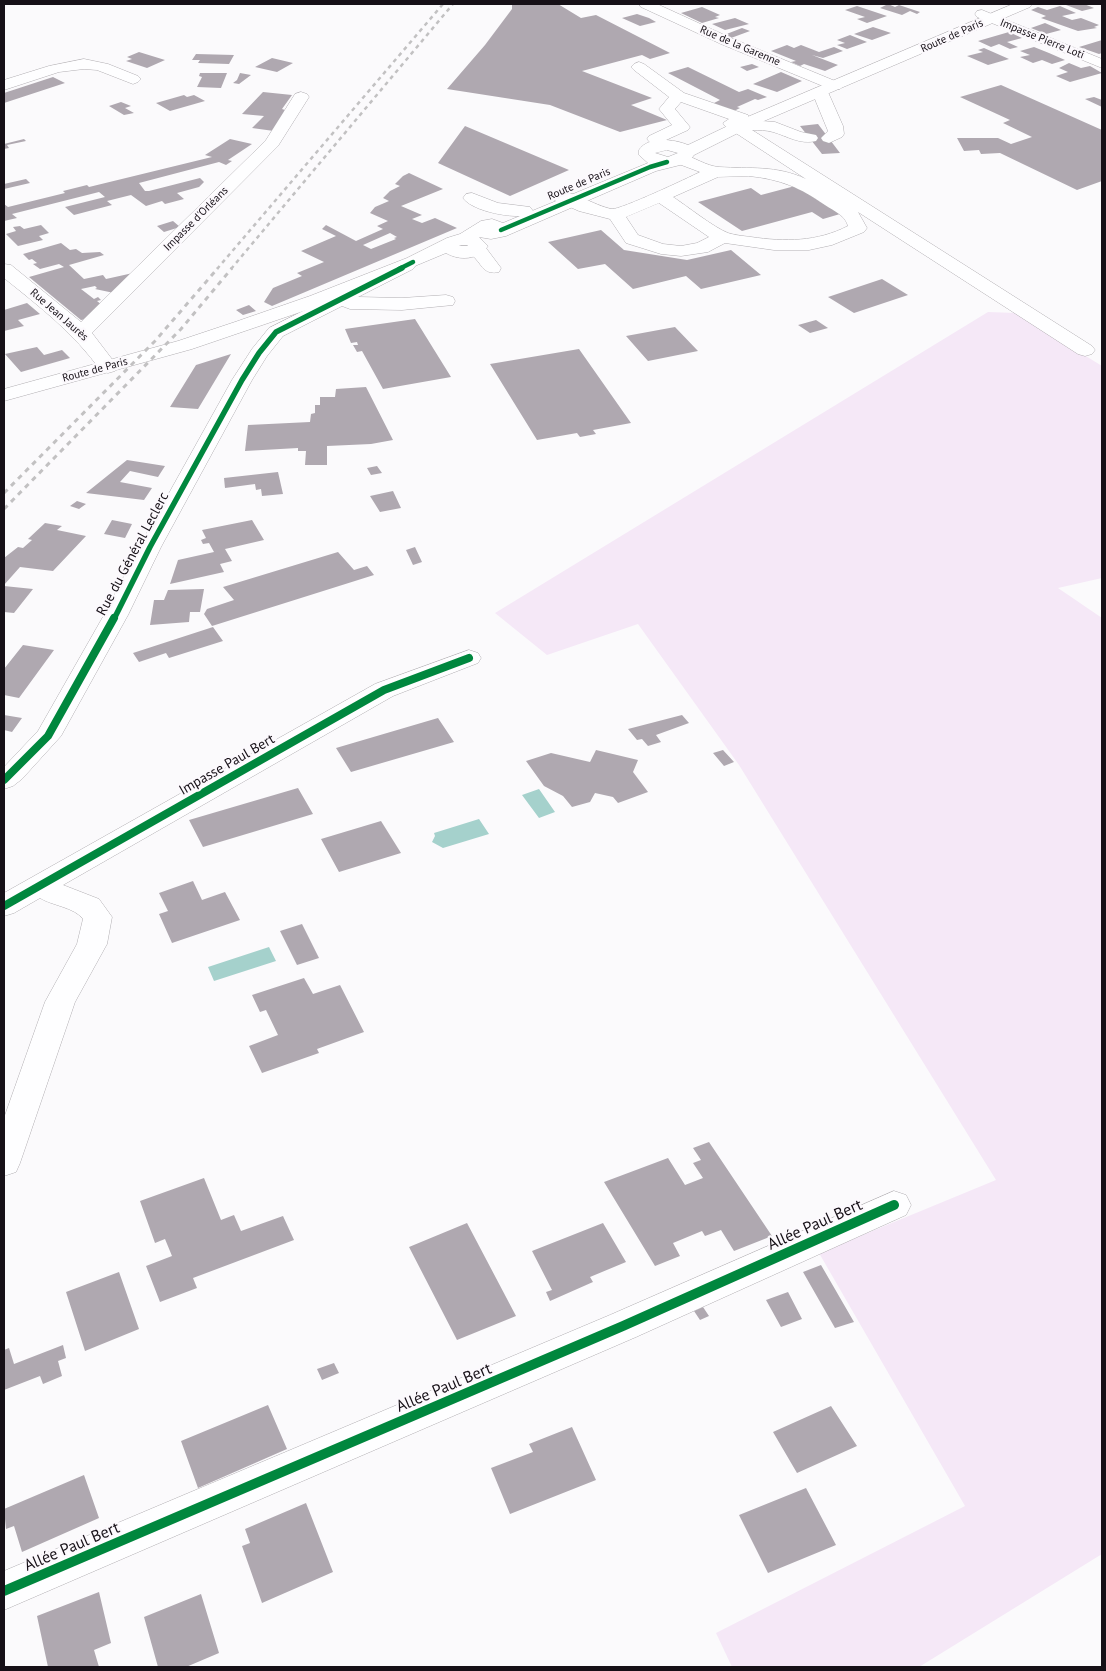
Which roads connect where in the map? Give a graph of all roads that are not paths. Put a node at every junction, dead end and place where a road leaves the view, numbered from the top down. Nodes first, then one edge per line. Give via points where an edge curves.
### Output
1 (646, 4) edge
2 (1006, 4) edge
3 (1025, 4) edge
4 (987, 16) junction
5 (1102, 64) edge
6 (639, 67) dead end
7 (133, 79) dead end
8 (4, 86) edge
9 (827, 87) junction
10 (678, 96) junction
11 (301, 97) dead end
12 (828, 115) junction
13 (739, 123) junction
14 (775, 127) junction
15 (810, 138) dead end
16 (829, 138) dead end
17 (673, 153) junction
18 (715, 172) junction
19 (660, 196) junction
20 (472, 198) dead end
21 (565, 198) junction
22 (524, 211) junction
23 (616, 215) junction
24 (722, 237) junction
25 (477, 239) junction
26 (413, 262) junction
27 (492, 268) dead end
28 (4, 269) edge
29 (446, 301) dead end
30 (350, 303) junction
31 (276, 332) junction
32 (81, 333) junction
33 (185, 345) junction
34 (1085, 350) dead end
35 (108, 367) junction
36 (4, 395) edge
37 (469, 658) dead end
38 (4, 780) edge
39 (40, 885) junction
40 (4, 906) edge
41 (4, 1163) edge
42 (894, 1205) dead end
43 (4, 1591) edge

1 - 9 street, Rue de la Garenne
2 - 4 street, Route de Paris
3 - 4 street, Route de Paris
4 - 5 street, Impasse Pierre Loti
4 - 9 street, Route de Paris
6 - 10 street
7 - 8 street via 102,67 83,64
9 - 12 street
9 - 13 street, Route de Paris
10 - 13 street
10 - 17 street via 667,109 682,127 656,139
11 - 32 street, Impasse d'Orléans via 272,143 259,157
12 - 14 street
12 - 16 street via 837,128 836,134
13 - 14 street
13 - 17 street, Route de Paris
13 - 34 street
14 - 15 street
17 - 18 street
17 - 21 street, Route de Paris via 650,167
17 - 21 street, Route de Paris via 648,150 638,162
18 - 19 street
18 - 24 street via 767,173 805,184 849,213 858,228 849,234 812,245 755,244
19 - 23 street
19 - 24 street
20 - 22 street via 495,208
21 - 22 street, Route de Paris
21 - 23 street
21 - 25 street, Route de Paris
22 - 25 street, Route de Paris
23 - 24 street via 632,239 661,248 681,251 702,248
25 - 26 street, Route de Paris
25 - 27 street via 480,252
25 - 30 street, Route de Paris
26 - 31 street, Route de Paris
26 - 33 street, Route de Paris via 317,300
28 - 32 street, Rue Jean Jaurès
29 - 30 street
30 - 31 street, Route de Paris
31 - 33 street, Route de Paris
31 - 38 street, Rue du Général Leclerc via 242,380 48,736
32 - 35 street, Rue Jean Jaurès via 98,349
33 - 35 street, Route de Paris
35 - 36 street, Route de Paris
37 - 39 street, Impasse Paul Bert via 384,690
39 - 40 street, Impasse Paul Bert
39 - 41 street via 59,896 89,906 98,917 92,944 60,1002
42 - 43 street, Allée Paul Bert via 623,1326

